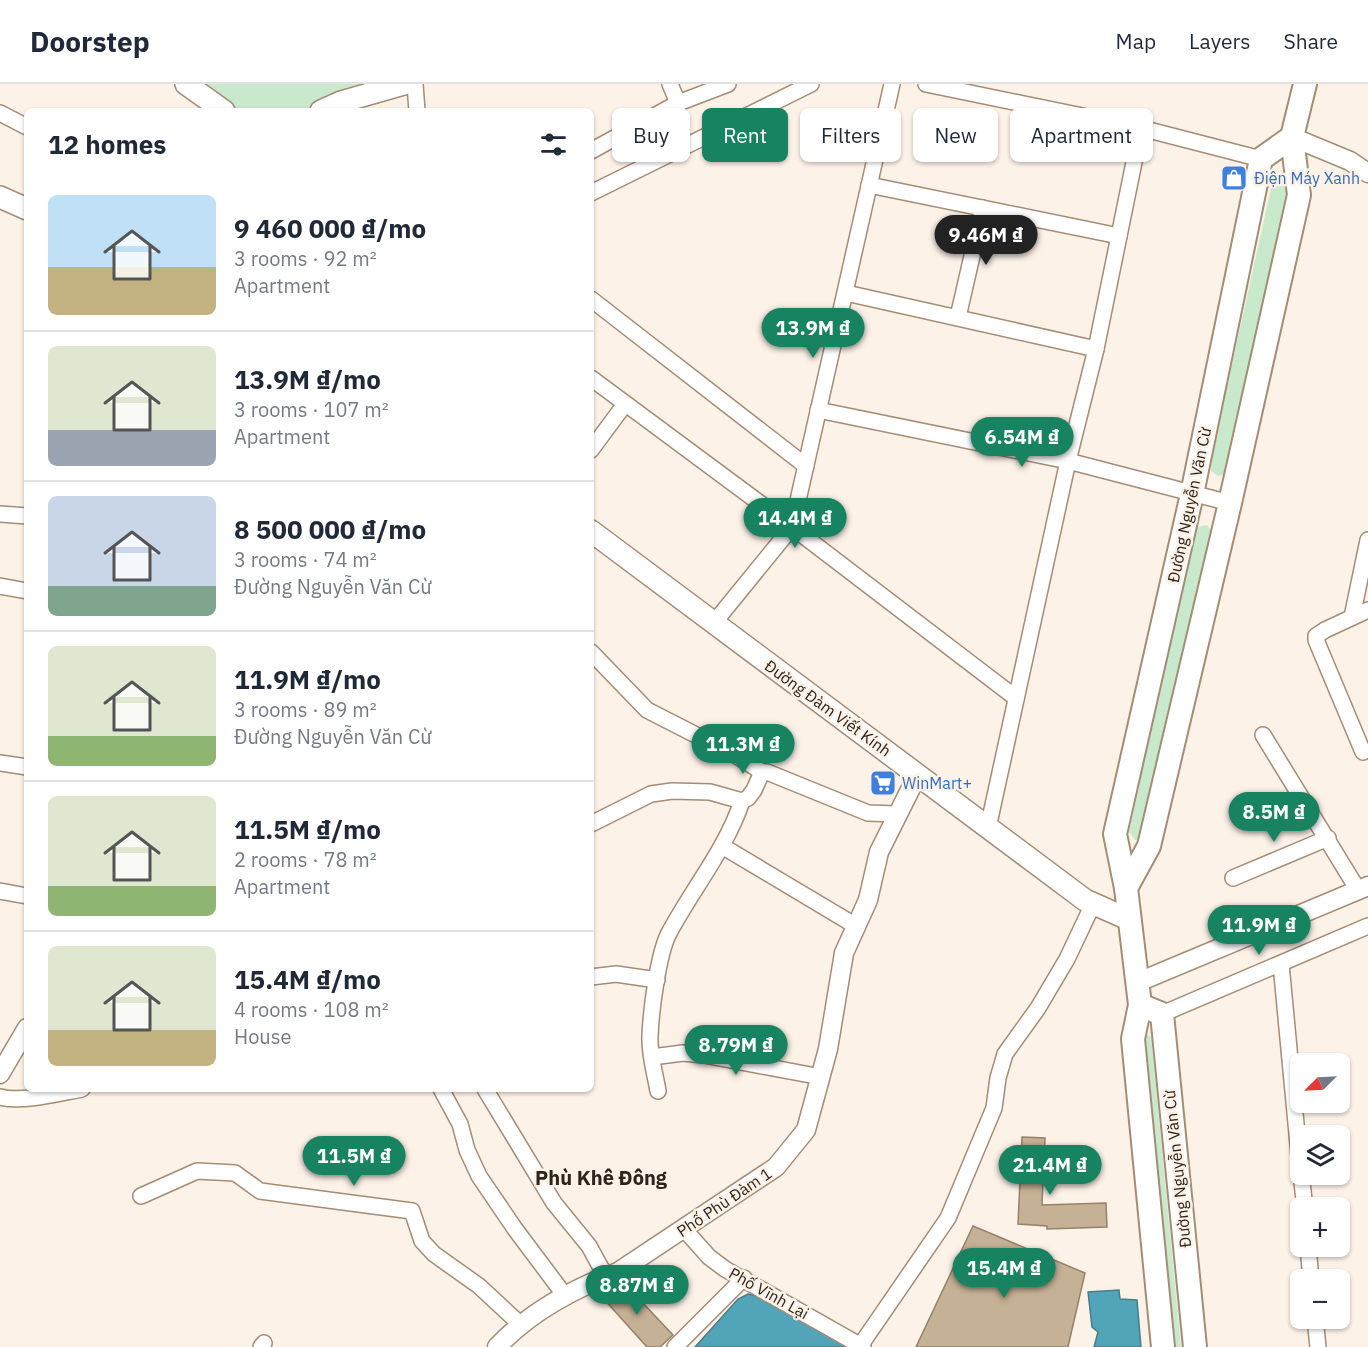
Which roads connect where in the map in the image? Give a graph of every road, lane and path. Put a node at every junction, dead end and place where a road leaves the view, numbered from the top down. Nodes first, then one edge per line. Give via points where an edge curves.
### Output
1 (186, 84) edge
2 (405, 84) edge
3 (415, 84) edge
4 (670, 84) edge
5 (728, 84) edge
6 (811, 84) edge
7 (892, 84) edge
8 (926, 84) edge
9 (1305, 84) edge
10 (678, 103) junction
11 (220, 108) edge
12 (328, 108) edge
13 (417, 108) edge
14 (1043, 108) edge
15 (0, 113) edge
16 (24, 125) edge
17 (1153, 131) edge
18 (1292, 137) junction
19 (594, 149) edge
20 (1261, 159) junction
21 (1134, 162) edge
22 (1368, 173) edge
23 (869, 185) junction
24 (594, 192) edge
25 (0, 197) edge
26 (24, 208) edge
27 (983, 208) junction
28 (1119, 236) junction
29 (846, 293) junction
30 (594, 301) edge
31 (958, 317) junction
32 (1096, 349) junction
33 (594, 380) edge
34 (625, 404) junction
35 (818, 410) junction
36 (594, 446) edge
37 (1068, 461) junction
38 (806, 466) junction
39 (1192, 494) junction
40 (1230, 503) junction
41 (0, 514) edge
42 (24, 516) edge
43 (792, 527) junction
44 (594, 533) edge
45 (1368, 540) edge
46 (0, 586) edge
47 (24, 590) edge
48 (1368, 610) edge
49 (1352, 617) junction
50 (713, 624) junction
51 (594, 655) edge
52 (1016, 698) junction
53 (1263, 735) dead end
54 (1366, 755) edge
55 (0, 763) edge
56 (24, 767) edge
57 (762, 772) junction
58 (918, 774) junction
59 (742, 801) junction
60 (896, 814) junction
61 (594, 822) edge
62 (988, 828) junction
63 (1328, 838) junction
64 (722, 846) junction
65 (1233, 878) dead end
66 (1126, 888) junction
67 (1363, 888) edge
68 (0, 891) edge
69 (24, 895) edge
70 (1093, 904) junction
71 (1128, 919) junction
72 (856, 926) junction
73 (1368, 926) edge
74 (1281, 964) junction
75 (594, 977) edge
76 (657, 980) junction
77 (1138, 994) junction
78 (1162, 1014) junction
79 (24, 1033) edge
80 (652, 1057) junction
81 (0, 1074) edge
82 (821, 1077) junction
83 (658, 1090) dead end
84 (61, 1092) edge
85 (443, 1092) edge
86 (487, 1092) edge
87 (0, 1097) edge
88 (1296, 1125) edge
89 (141, 1196) dead end
90 (684, 1229) junction
91 (606, 1277) junction
92 (744, 1278) junction
93 (566, 1297) junction
94 (521, 1325) junction
95 (1316, 1329) edge
96 (861, 1346) edge
97 (497, 1347) edge
98 (675, 1347) edge
99 (1163, 1347) edge
100 (1195, 1347) edge
101 (1318, 1347) edge

1 - 11 main road
2 - 12 main road
3 - 13 street
4 - 10 street
5 - 10 street
6 - 24 street
7 - 23 street
8 - 14 street
9 - 18 main road
10 - 19 street
15 - 16 street
17 - 20 street
18 - 20 main road
18 - 22 street via 1350,161
18 - 40 main road via 1299,195
20 - 39 main road, Đường Nguyễn Văn Cừ
21 - 28 street
23 - 27 street
23 - 29 street
25 - 26 main road
27 - 28 street
27 - 31 street
28 - 32 street
29 - 31 street
29 - 35 street
30 - 38 street
31 - 32 street
32 - 37 street
33 - 34 street
34 - 36 street
34 - 43 street
35 - 37 street
35 - 38 street
37 - 39 street
37 - 52 street
38 - 43 street
39 - 40 street
39 - 66 main road, Đường Nguyễn Văn Cừ via 1115,834
40 - 66 main road via 1149,846
41 - 42 street
43 - 50 street
43 - 52 street
44 - 50 main road, Đường Đàm Viết Kính
45 - 49 street
46 - 47 street
48 - 49 street
49 - 54 street via 1319,633 1316,640
50 - 58 main road, Đường Đàm Viết Kính
51 - 57 street via 647,710
52 - 62 street
53 - 63 street
55 - 56 street
57 - 59 street via 754,790
57 - 60 street via 868,813
58 - 60 street, Phố Phù Đàm 1
58 - 62 main road, Đường Đàm Viết Kính
59 - 61 street via 710,792 651,794
59 - 64 street
60 - 72 street, Phố Phù Đàm 1 via 879,852 868,900
62 - 70 main road, Đường Đàm Viết Kính
63 - 65 street
63 - 67 street
64 - 72 street
64 - 76 street via 668,936
66 - 71 main road, Đường Nguyễn Văn Cừ
67 - 77 street
68 - 69 street
70 - 71 main road, Đường Đàm Viết Kính
70 - 96 street via 1067,959 1005,1054 994,1108 948,1218
71 - 77 main road, Đường Nguyễn Văn Cừ
72 - 82 street, Phố Phù Đàm 1 via 844,953
73 - 74 street
74 - 78 street
74 - 88 street
75 - 76 street via 616,974
76 - 80 street via 650,1038
77 - 78 main road
77 - 99 main road, Đường Nguyễn Văn Cừ via 1133,1039
78 - 100 main road, Đường Nguyễn Văn Cừ
79 - 81 street
80 - 82 street via 704,1054
80 - 83 street
82 - 90 street, Phố Phù Đàm 1 via 806,1130 776,1167
84 - 87 street
85 - 93 street via 479,1176
86 - 91 street via 554,1203 589,1246
89 - 94 street via 197,1171 235,1173 260,1191 412,1211 422,1240 434,1254 479,1286
90 - 91 street, Phố Phù Đàm 1
90 - 92 street, Phố Vĩnh Lại via 709,1257
91 - 93 street, Phố Phù Đàm 1
92 - 96 street, Phố Vĩnh Lại
92 - 98 street
93 - 94 street, Phố Phù Đàm 1
94 - 97 street, Phố Phù Đàm 1
95 - 101 street

